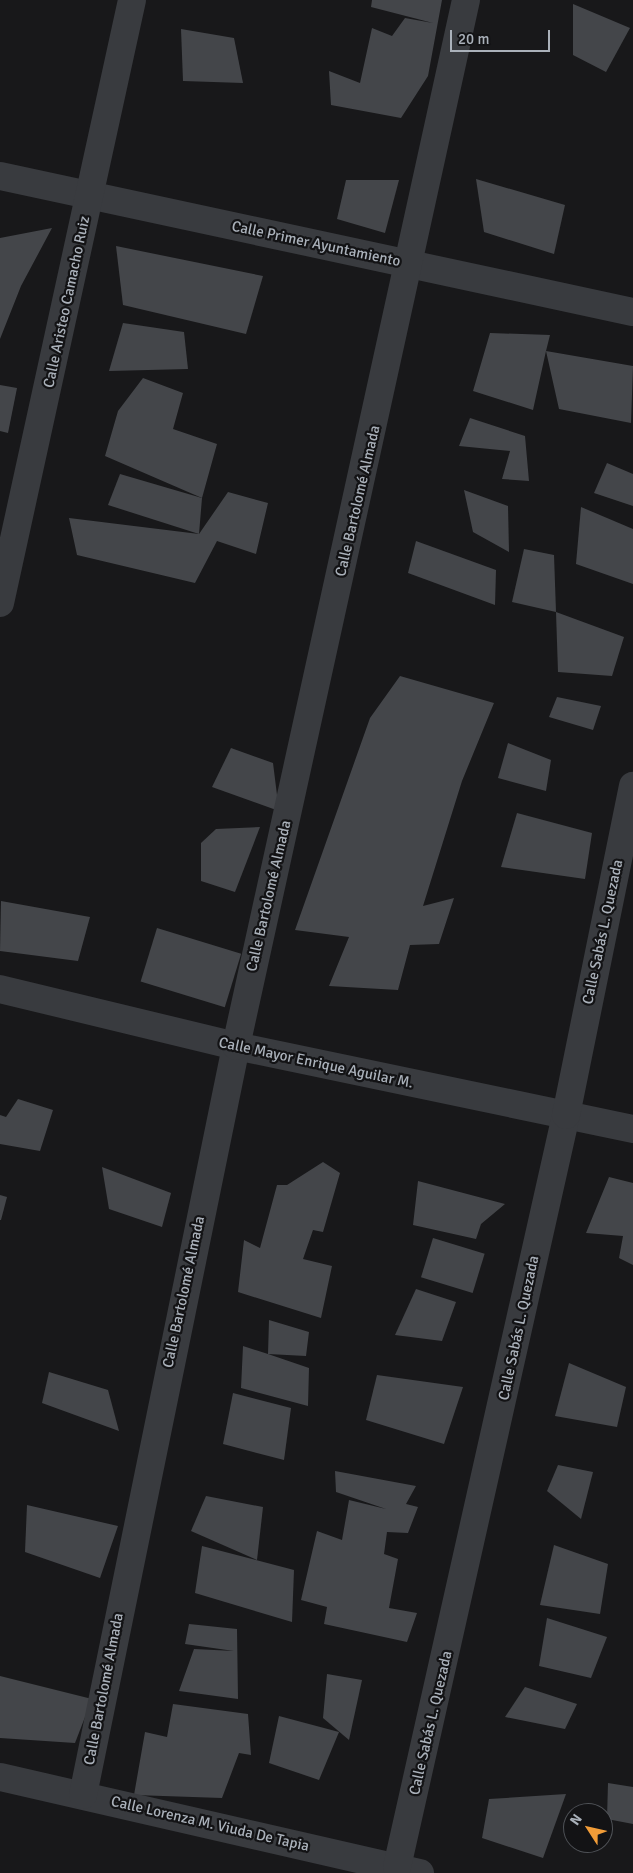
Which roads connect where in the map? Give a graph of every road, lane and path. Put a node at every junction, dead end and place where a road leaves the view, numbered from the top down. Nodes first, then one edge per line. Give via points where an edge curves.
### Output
1 (132, 0) edge
2 (466, 0) edge
3 (0, 176) edge
4 (90, 196) junction
5 (411, 265) junction
6 (633, 312) edge
7 (0, 603) edge
8 (633, 786) edge
9 (0, 989) edge
10 (236, 1046) junction
11 (566, 1115) junction
12 (633, 1129) edge
13 (0, 1777) edge
14 (83, 1795) junction
15 (409, 1870) edge

1 - 4 street, Calle Aristeo Camacho Ruiz
2 - 5 street, Calle Bartolomé Almada
3 - 4 street, Calle Primer Ayuntamiento
4 - 5 street, Calle Primer Ayuntamiento
4 - 7 street, Calle Aristeo Camacho Ruiz
5 - 6 street, Calle Primer Ayuntamiento
5 - 10 street, Calle Bartolomé Almada
8 - 11 street, Calle Sabás L. Quezada
9 - 10 street, Calle Mayor Enrique Aguilar M.
10 - 11 street, Calle Mayor Enrique Aguilar M.
10 - 14 street, Calle Bartolomé Almada
11 - 12 street, Calle Mayor Enrique Aguilar M.
11 - 15 street, Calle Sabás L. Quezada
13 - 14 street, Calle Lorenza M. Viuda De Tapia
14 - 15 street, Calle Lorenza M. Viuda De Tapia

